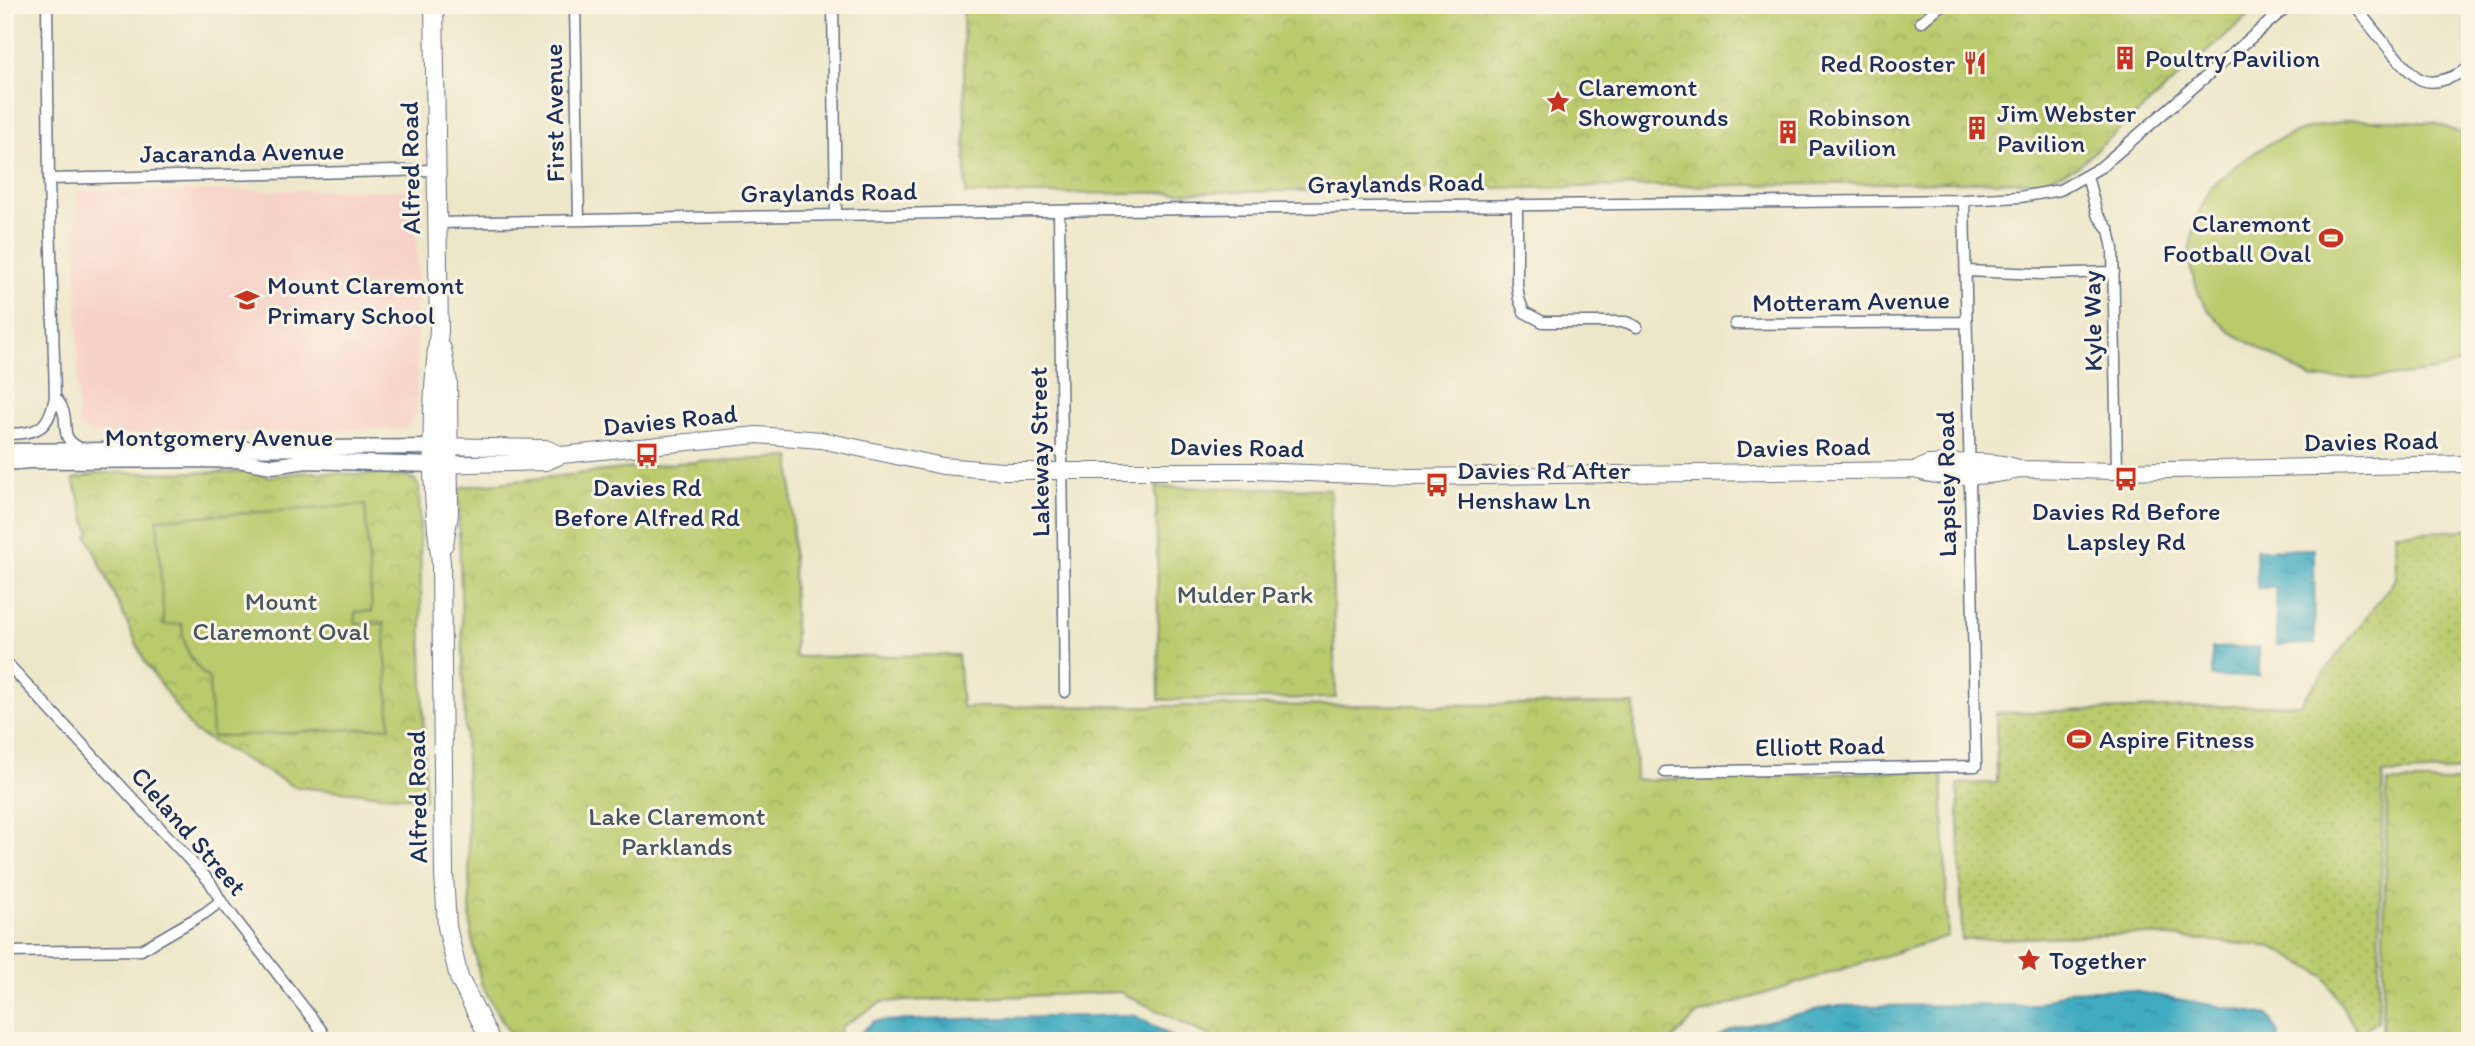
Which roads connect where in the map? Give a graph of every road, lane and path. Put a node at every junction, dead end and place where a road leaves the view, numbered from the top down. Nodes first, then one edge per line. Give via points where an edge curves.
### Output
1 (47, 5) edge
2 (434, 5) edge
3 (575, 5) edge
4 (832, 5) edge
5 (1941, 5) edge
6 (2289, 5) edge
7 (2354, 5) edge
8 (1921, 22) dead end
9 (2470, 68) edge
10 (436, 170) junction
11 (2087, 176) junction
12 (49, 179) junction
13 (1964, 200) junction
14 (1517, 204) junction
15 (1059, 211) junction
16 (836, 215) junction
17 (579, 220) junction
18 (436, 223) junction
19 (1966, 271) junction
20 (2114, 272) junction
21 (1966, 322) junction
22 (1735, 324) dead end
23 (1637, 327) dead end
24 (55, 397) junction
25 (5, 434) edge
26 (5, 451) edge
27 (90, 453) junction
28 (441, 455) junction
29 (5, 463) edge
30 (2470, 464) edge
31 (1968, 469) junction
32 (1062, 471) junction
33 (2117, 471) junction
34 (5, 661) edge
35 (1065, 692) dead end
36 (1976, 766) joint
37 (1665, 772) dead end
38 (220, 901) junction
39 (5, 952) edge
40 (490, 1036) edge
41 (322, 1041) edge

1 - 12 street
2 - 10 main road, Alfred Road
3 - 17 street, First Avenue
4 - 16 street
5 - 8 street
6 - 11 street, Graylands Road
7 - 9 street via 2423,81 2455,76
10 - 12 street, Jacaranda Avenue
10 - 18 main road, Alfred Road
11 - 13 street, Graylands Road via 2060,190
11 - 20 street, Kyle Way via 2097,214 2109,230
12 - 24 street
13 - 14 street, Graylands Road
13 - 19 street, Lapsley Road
14 - 15 street, Graylands Road
14 - 23 street via 1517,285 1524,312 1544,322 1626,321
15 - 16 street, Graylands Road
15 - 32 street, Lakeway Street
16 - 17 street, Graylands Road
17 - 18 street, Graylands Road
18 - 28 main road, Alfred Road via 439,331 448,382
19 - 20 street
19 - 21 street, Lapsley Road
20 - 33 street, Kyle Way
21 - 22 street, Motteram Avenue
21 - 31 street, Lapsley Road
24 - 25 street via 46,423 38,430
24 - 27 street via 64,410 68,439
26 - 27 street, Montgomery Avenue
27 - 28 street, Montgomery Avenue via 238,460 272,466
27 - 29 street, Montgomery Avenue
28 - 32 main road, Davies Road via 545,448 562,455 757,435 821,440 957,468
28 - 40 main road, Alfred Road via 434,513 441,562 447,926 459,978
30 - 33 main road, Davies Road
31 - 32 main road, Davies Road via 1928,464 1915,470 1410,477
31 - 33 main road, Davies Road via 2007,464 2021,469
31 - 36 street, Lapsley Road
32 - 35 street, Lakeway Street
34 - 38 street, Cleland Street via 209,882
36 - 37 street, Elliott Road
38 - 39 street via 141,950
38 - 41 street, Cleland Street via 322,1031

